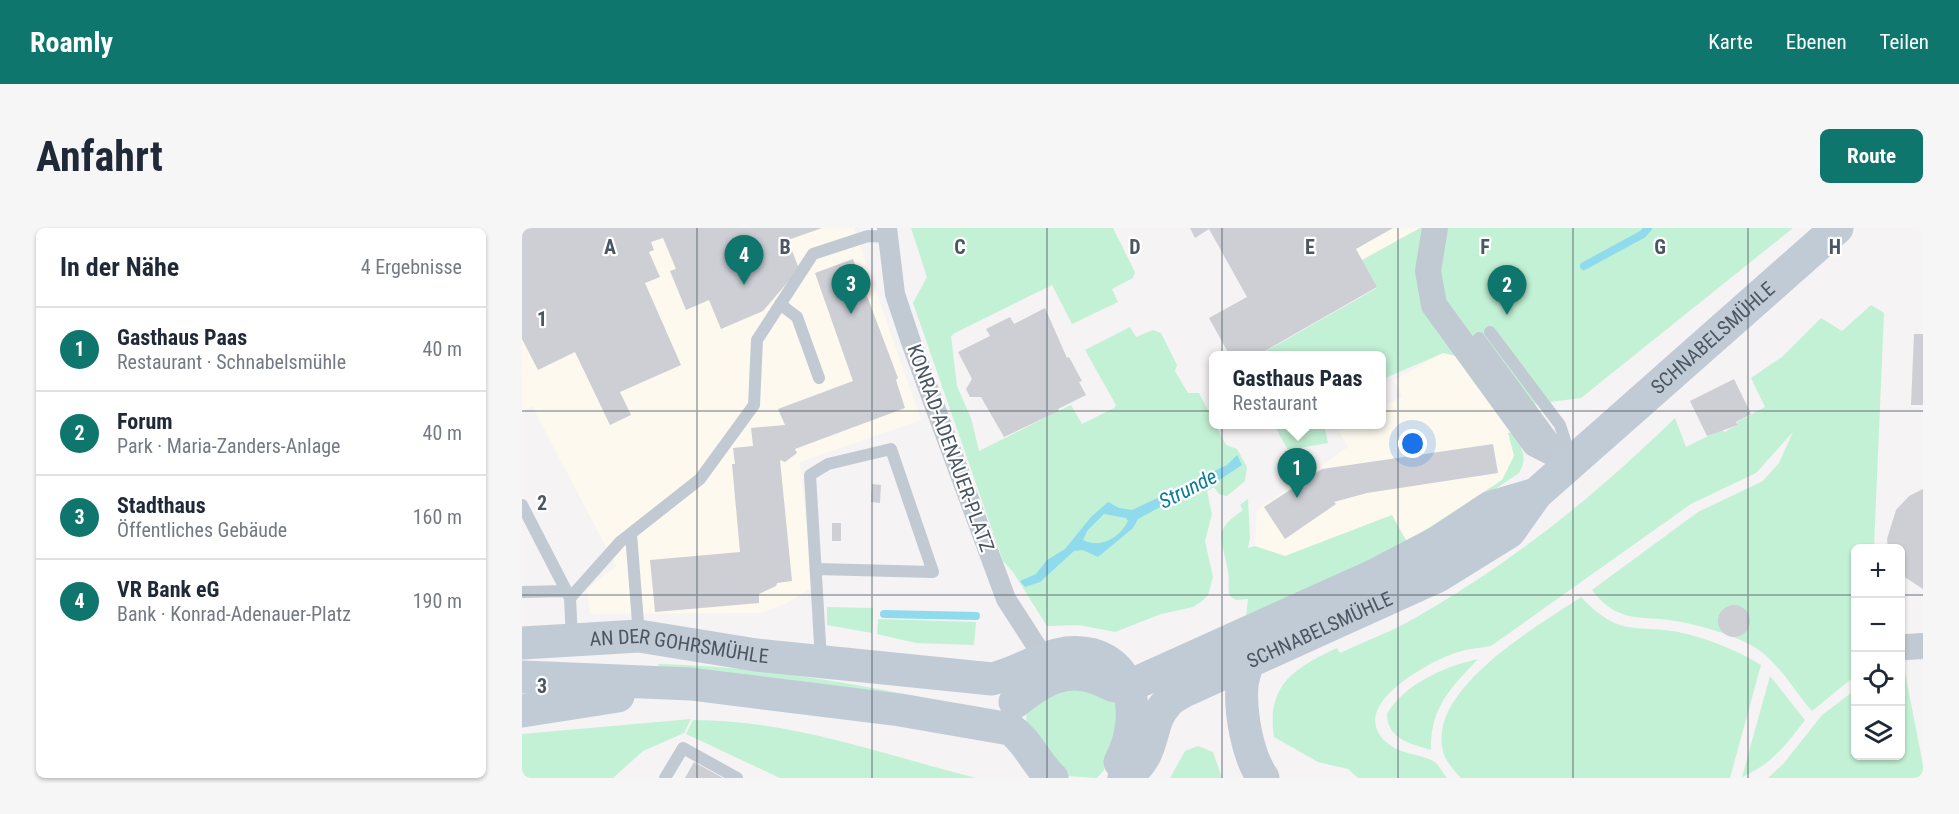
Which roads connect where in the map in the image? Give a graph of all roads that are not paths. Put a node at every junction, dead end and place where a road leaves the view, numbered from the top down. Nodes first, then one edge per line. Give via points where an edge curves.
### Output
1 (1435, 228) edge
2 (1837, 228) edge
3 (888, 233) edge
4 (780, 304) junction
5 (1485, 335) dead end
6 (819, 378) dead end
7 (1572, 463) junction
8 (1536, 494) junction
9 (522, 505) edge
10 (631, 534) junction
11 (816, 569) junction
12 (522, 592) edge
13 (568, 594) junction
14 (639, 636) junction
15 (572, 640) junction
16 (522, 644) edge
17 (756, 655) junction
18 (1037, 661) junction
19 (828, 662) junction
20 (1248, 662) junction
21 (522, 677) edge
22 (1121, 677) junction
23 (691, 684) junction
24 (522, 711) edge
25 (1016, 742) edge
26 (664, 778) edge
27 (737, 778) edge
28 (1052, 778) edge
29 (1118, 778) edge
30 (1124, 778) edge
31 (1263, 778) edge

1 - 7 street via 1428,271 1434,305 1535,444
2 - 7 main road, SCHNABELSMÜHLE
3 - 4 lane via 813,254
3 - 18 street, KONRAD-ADENAUER-PLATZ via 895,294 911,342 1006,599
4 - 6 lane via 797,317
4 - 10 lane via 757,340 754,405 700,479
5 - 7 lane via 1546,433
7 - 8 main road, SCHNABELSMÜHLE
8 - 20 main road, SCHNABELSMÜHLE via 1509,532 1438,576
8 - 22 main road, SCHNABELSMÜHLE via 1491,507 1440,541 1272,624 1228,626 1197,635
9 - 13 lane
10 - 13 lane
10 - 14 lane
11 - 11 lane via 810,476 828,464 891,449 933,572
11 - 19 lane
12 - 13 lane
13 - 15 lane
14 - 15 main road, AN DER GOHRSMÜHLE
14 - 17 main road, AN DER GOHRSMÜHLE
15 - 16 main road, AN DER GOHRSMÜHLE
17 - 19 main road, AN DER GOHRSMÜHLE
17 - 21 main road via 666,655 580,662
18 - 19 main road, AN DER GOHRSMÜHLE via 1012,675 992,679
18 - 22 main road via 1069,653 1089,655
18 - 25 main road
19 - 25 main road, AN DER GOHRSMÜHLE via 996,704
20 - 30 main road, SCHNABELSMÜHLE via 1167,702 1144,757 1136,770
20 - 31 main road via 1242,684 1243,707 1251,748
21 - 23 main road
22 - 25 main road via 1113,686 1085,674 1068,673 1036,686
22 - 29 main road via 1133,706 1133,724
23 - 24 main road, AN DER GOHRSMÜHLE
23 - 25 main road via 863,705
25 - 28 main road via 1022,737
26 - 27 lane via 683,748

